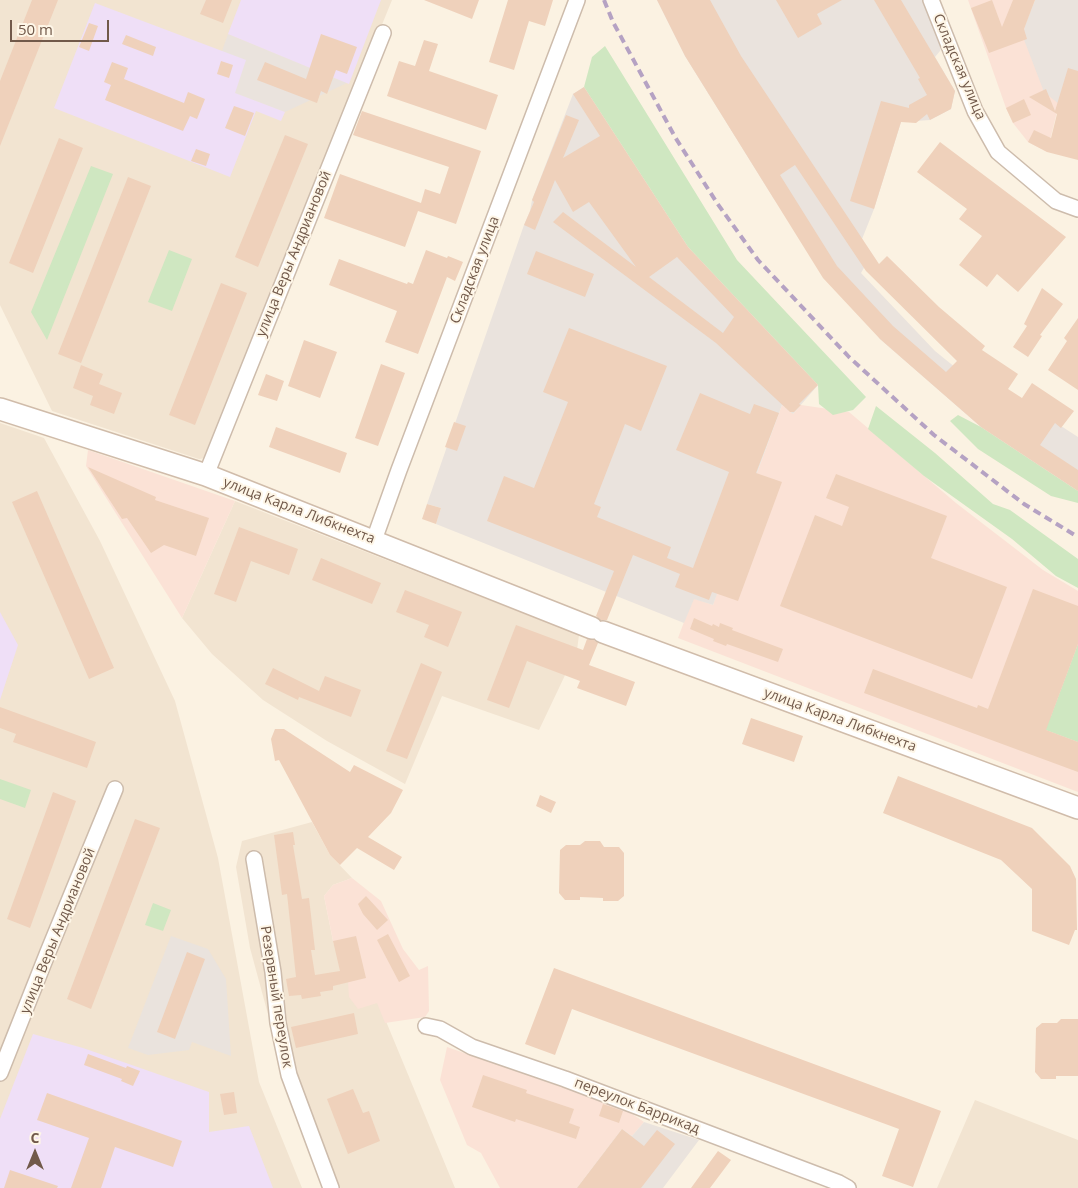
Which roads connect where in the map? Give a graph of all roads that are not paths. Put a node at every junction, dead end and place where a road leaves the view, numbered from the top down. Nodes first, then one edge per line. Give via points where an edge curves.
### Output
1 (577, 0) edge
2 (931, 0) edge
3 (383, 33) dead end
4 (1078, 208) edge
5 (0, 409) edge
6 (206, 474) junction
7 (374, 540) junction
8 (115, 789) dead end
9 (1078, 808) edge
10 (254, 859) dead end
11 (426, 1026) dead end
12 (0, 1074) edge
13 (331, 1188) edge
14 (848, 1188) edge

1 - 7 street, Складская улица
2 - 4 street, Складская улица via 975,111 998,152 1056,201
3 - 6 street, улица Веры Андриановой
5 - 6 main road, улица Карла Либкнехта
6 - 7 main road, улица Карла Либкнехта
7 - 9 main road, улица Карла Либкнехта via 597,630
8 - 12 street, улица Веры Андриановой
10 - 13 street, Резервный переулок via 278,1023 289,1075
11 - 14 street, переулок Баррикад via 440,1028 472,1047 566,1079

